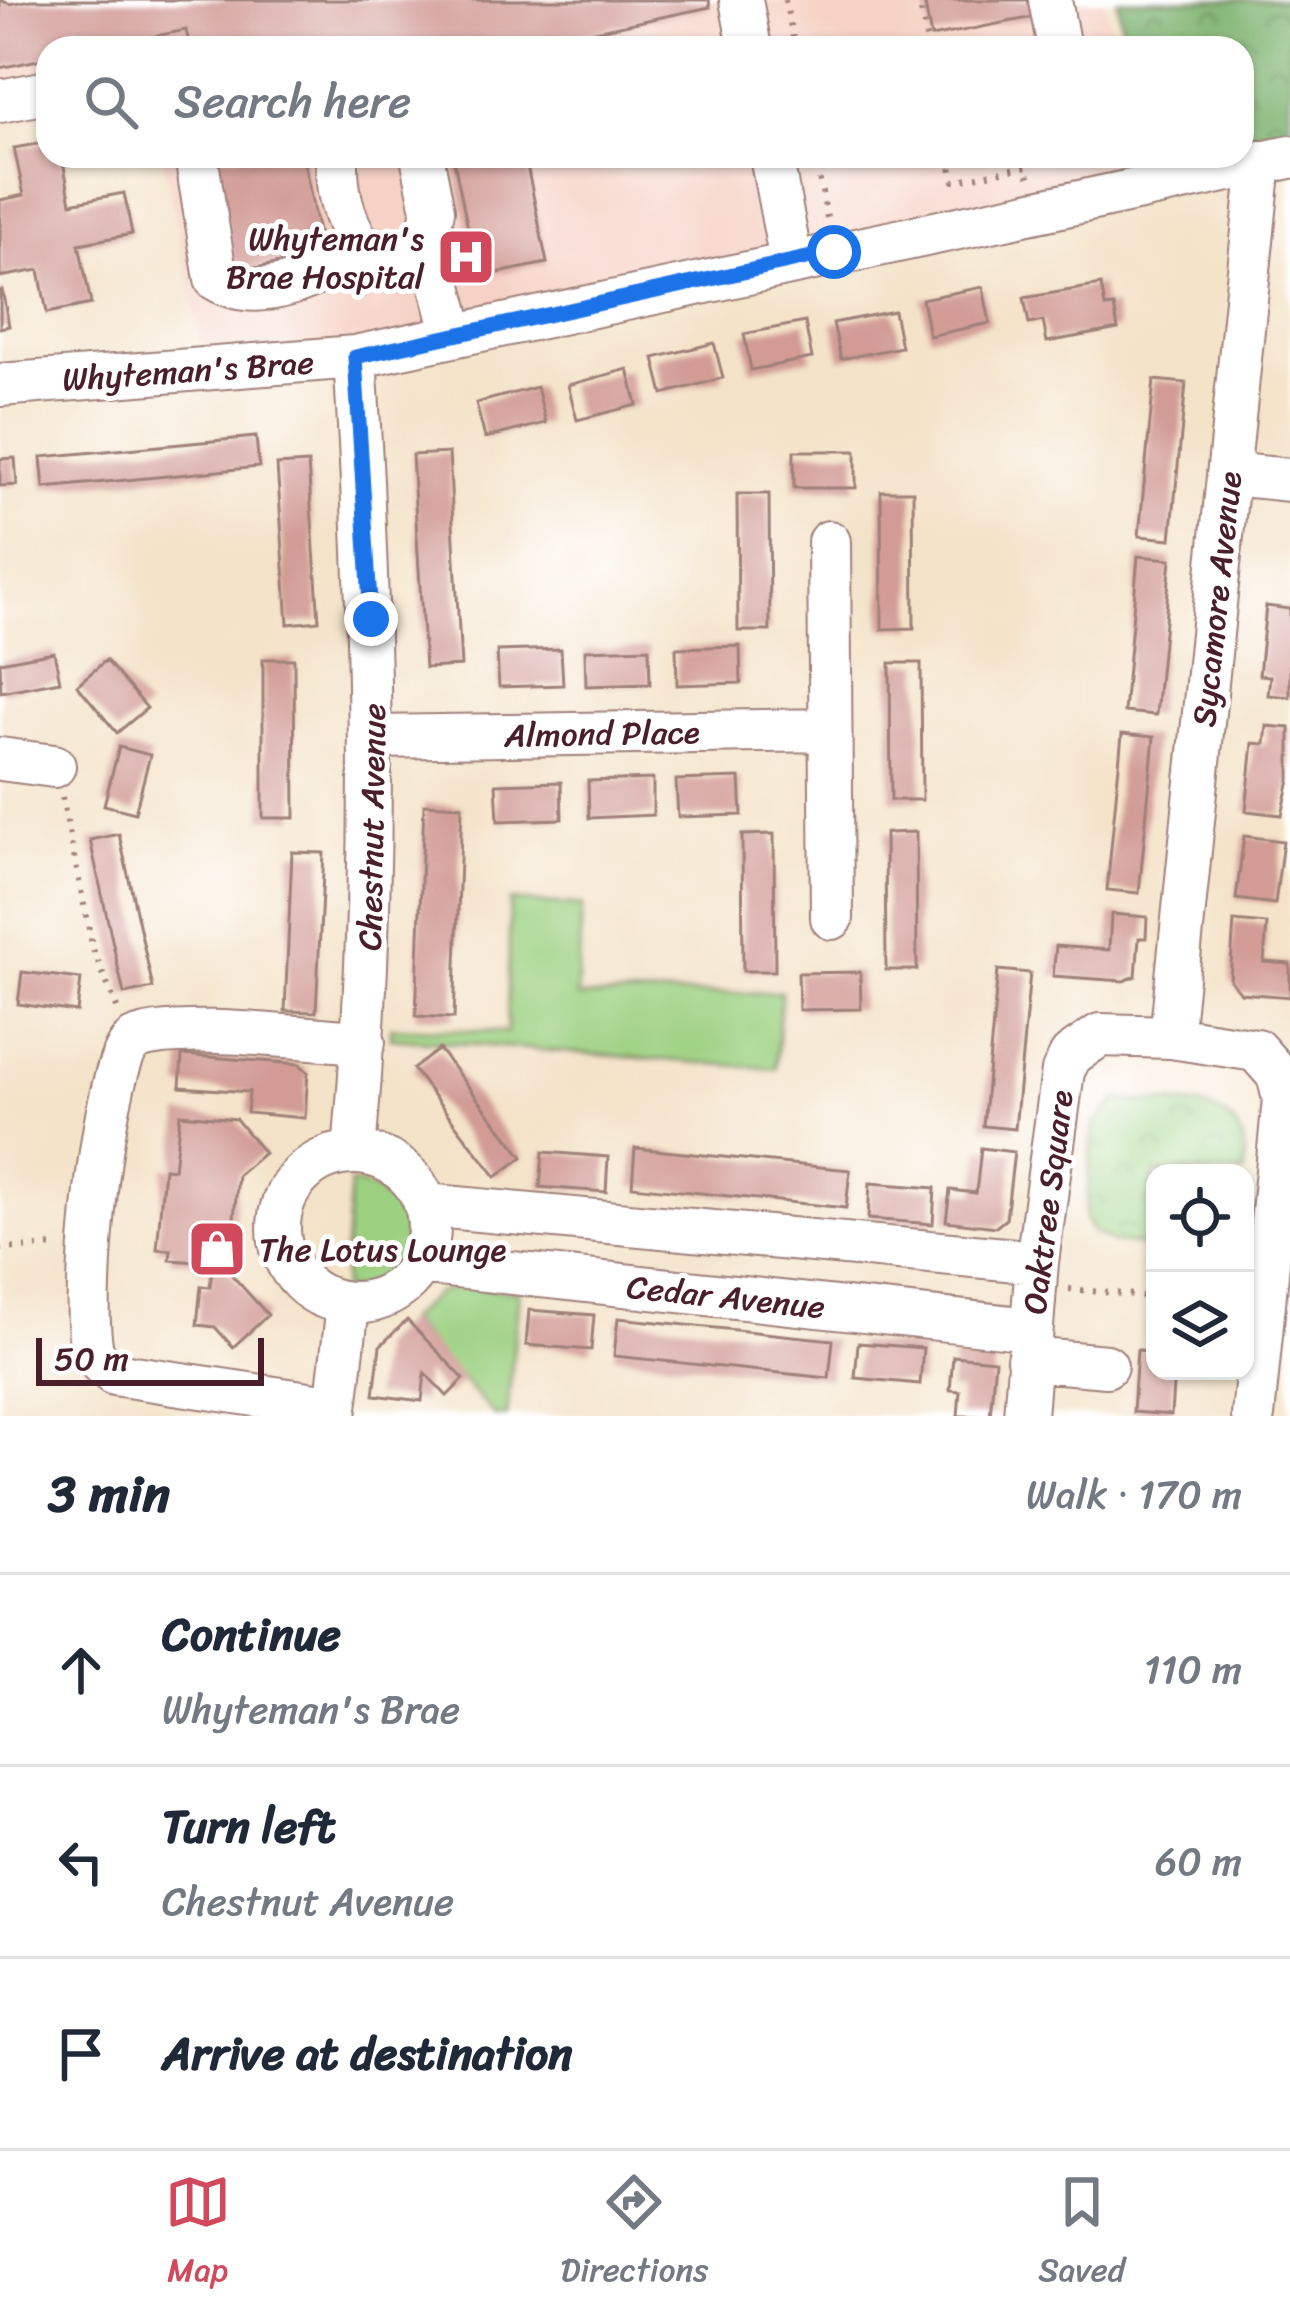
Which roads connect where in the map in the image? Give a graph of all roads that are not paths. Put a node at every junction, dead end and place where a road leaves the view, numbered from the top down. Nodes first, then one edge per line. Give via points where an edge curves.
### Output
1 (741, 0) edge
2 (1050, 0) edge
3 (748, 36) edge
4 (1057, 36) edge
5 (36, 94) edge
6 (0, 101) edge
7 (1275, 159) edge
8 (198, 168) edge
9 (337, 168) edge
10 (424, 168) edge
11 (773, 168) edge
12 (1232, 168) edge
13 (360, 246) junction
14 (425, 247) junction
15 (791, 261) junction
16 (454, 336) junction
17 (355, 357) junction
18 (0, 385) edge
19 (1229, 474) junction
20 (1290, 480) edge
21 (829, 542) dead end
22 (830, 730) junction
23 (374, 737) junction
24 (0, 759) edge
25 (54, 766) road end
26 (832, 918) dead end
27 (1172, 1037) junction
28 (364, 1042) junction
29 (354, 1153) junction
30 (425, 1205) junction
31 (420, 1263) junction
32 (1035, 1274) junction
33 (348, 1305) junction
34 (1029, 1344) junction
35 (1106, 1366) dead end
36 (336, 1411) edge
37 (1025, 1416) edge
38 (1253, 1416) edge

1 - 3 street
2 - 4 street
5 - 6 street
7 - 19 street, Sycamore Avenue
8 - 13 street via 216,279 235,290 316,275
9 - 13 street
10 - 14 street via 433,210
11 - 15 street
12 - 15 street, Whyteman's Brae
13 - 14 street via 393,253
14 - 16 street
15 - 16 street, Whyteman's Brae
16 - 17 street, Whyteman's Brae
17 - 18 street, Whyteman's Brae
17 - 23 street, Chestnut Avenue
19 - 20 street
19 - 27 street, Sycamore Avenue
21 - 22 street
22 - 23 street, Almond Place
22 - 26 street
23 - 28 street, Chestnut Avenue
24 - 25 street
27 - 32 street, Oaktree Square via 1100,1035 1071,1055
27 - 38 street, Oaktree Square via 1256,1050 1278,1075 1284,1099
28 - 29 street, Chestnut Avenue
28 - 36 street via 166,1032 131,1041 118,1055 104,1117 94,1245 94,1354 114,1375
29 - 30 street via 391,1162
29 - 33 street via 305,1170 278,1223 294,1274
30 - 31 street via 429,1233
30 - 32 street, Cedar Avenue
31 - 33 street via 395,1291
31 - 34 street, Cedar Avenue
32 - 34 street, Oaktree Square
33 - 36 street
34 - 35 street, Cedar Avenue
34 - 37 street, Oaktree Square

